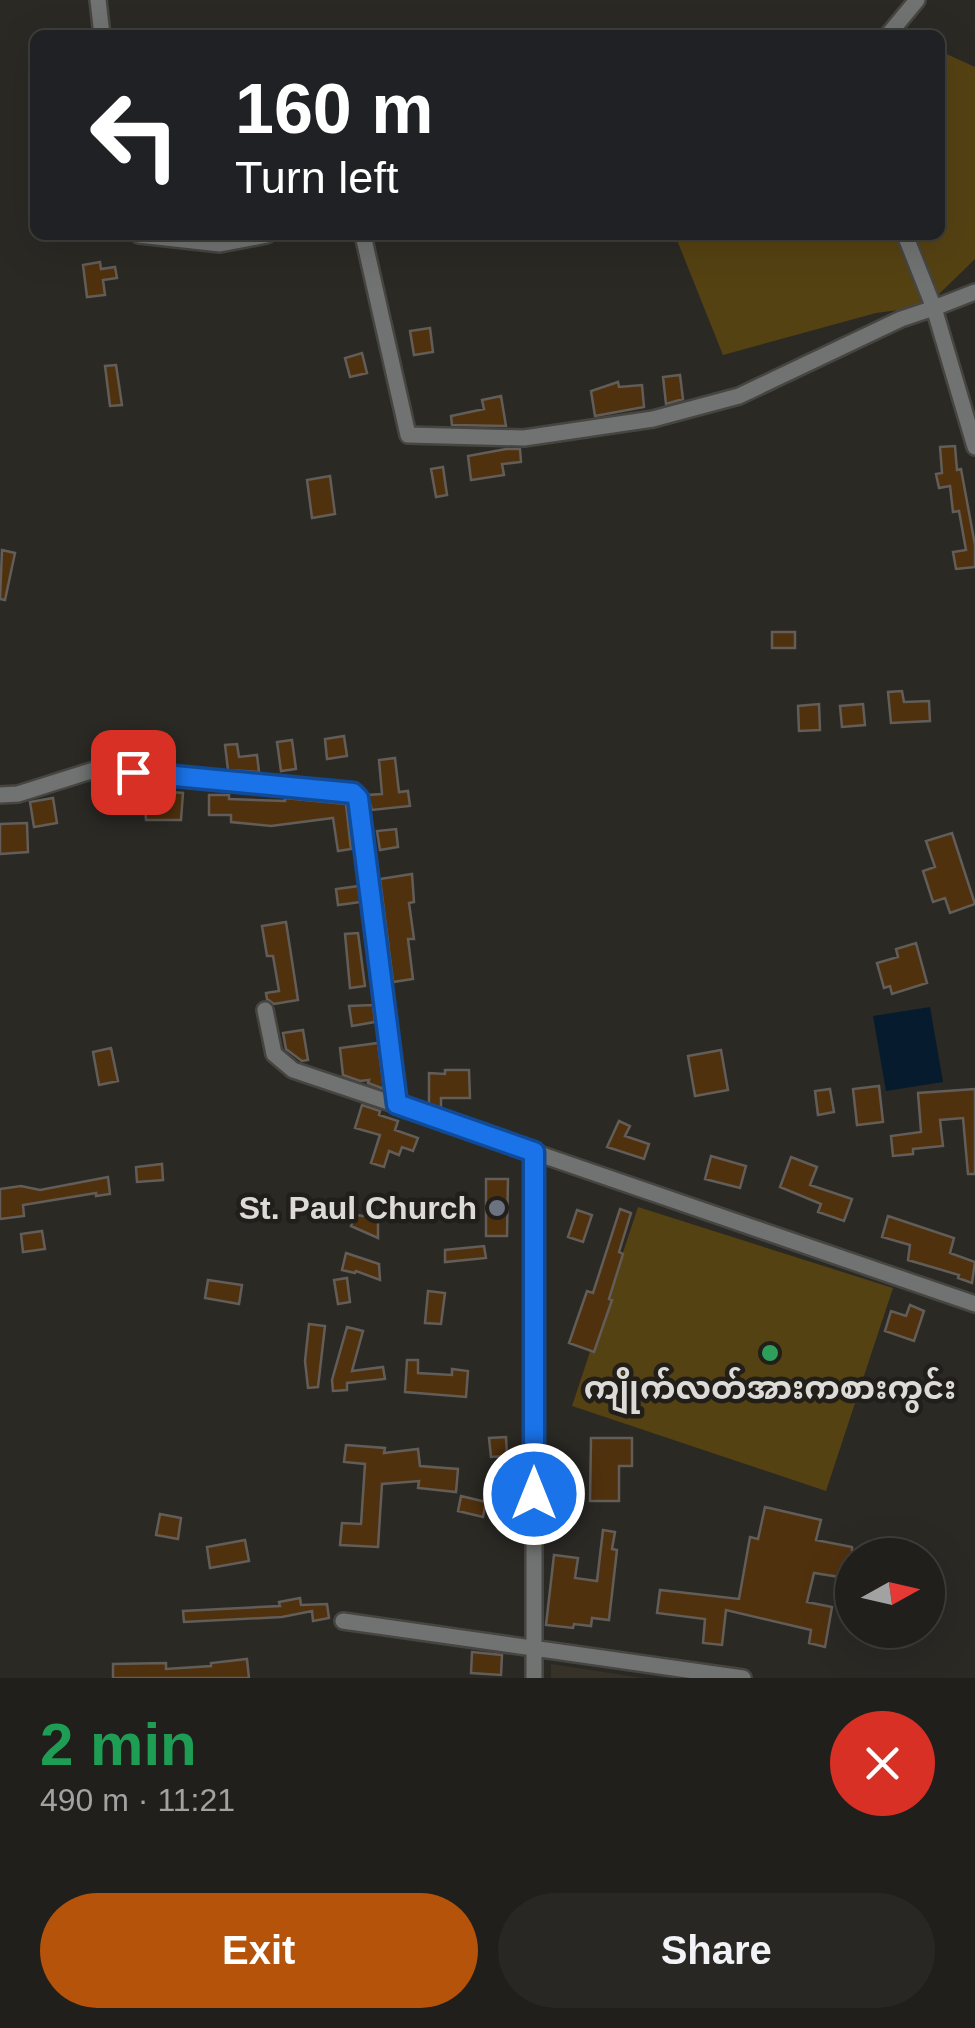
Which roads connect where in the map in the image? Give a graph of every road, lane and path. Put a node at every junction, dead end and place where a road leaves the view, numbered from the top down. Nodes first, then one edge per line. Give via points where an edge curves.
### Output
1 (98, 0) edge
2 (917, 0) edge
3 (101, 30) edge
4 (892, 30) edge
5 (184, 240) edge
6 (241, 240) edge
7 (364, 240) edge
8 (907, 240) edge
9 (975, 292) edge
10 (934, 308) junction
11 (975, 447) edge
12 (0, 795) edge
13 (264, 1010) dead end
14 (397, 1104) junction
15 (534, 1152) junction
16 (975, 1304) edge
17 (343, 1620) dead end
18 (535, 1646) junction
19 (534, 1678) edge
20 (743, 1678) edge

1 - 3 street
2 - 4 street
5 - 6 street
7 - 10 street via 408,434 524,438 654,418 739,396
8 - 10 street
9 - 10 street
10 - 11 street
12 - 14 street via 96,769 353,793 360,806
13 - 14 street via 274,1054 293,1070
14 - 15 street
15 - 16 street
15 - 18 street
17 - 18 street
18 - 19 street
18 - 20 street

